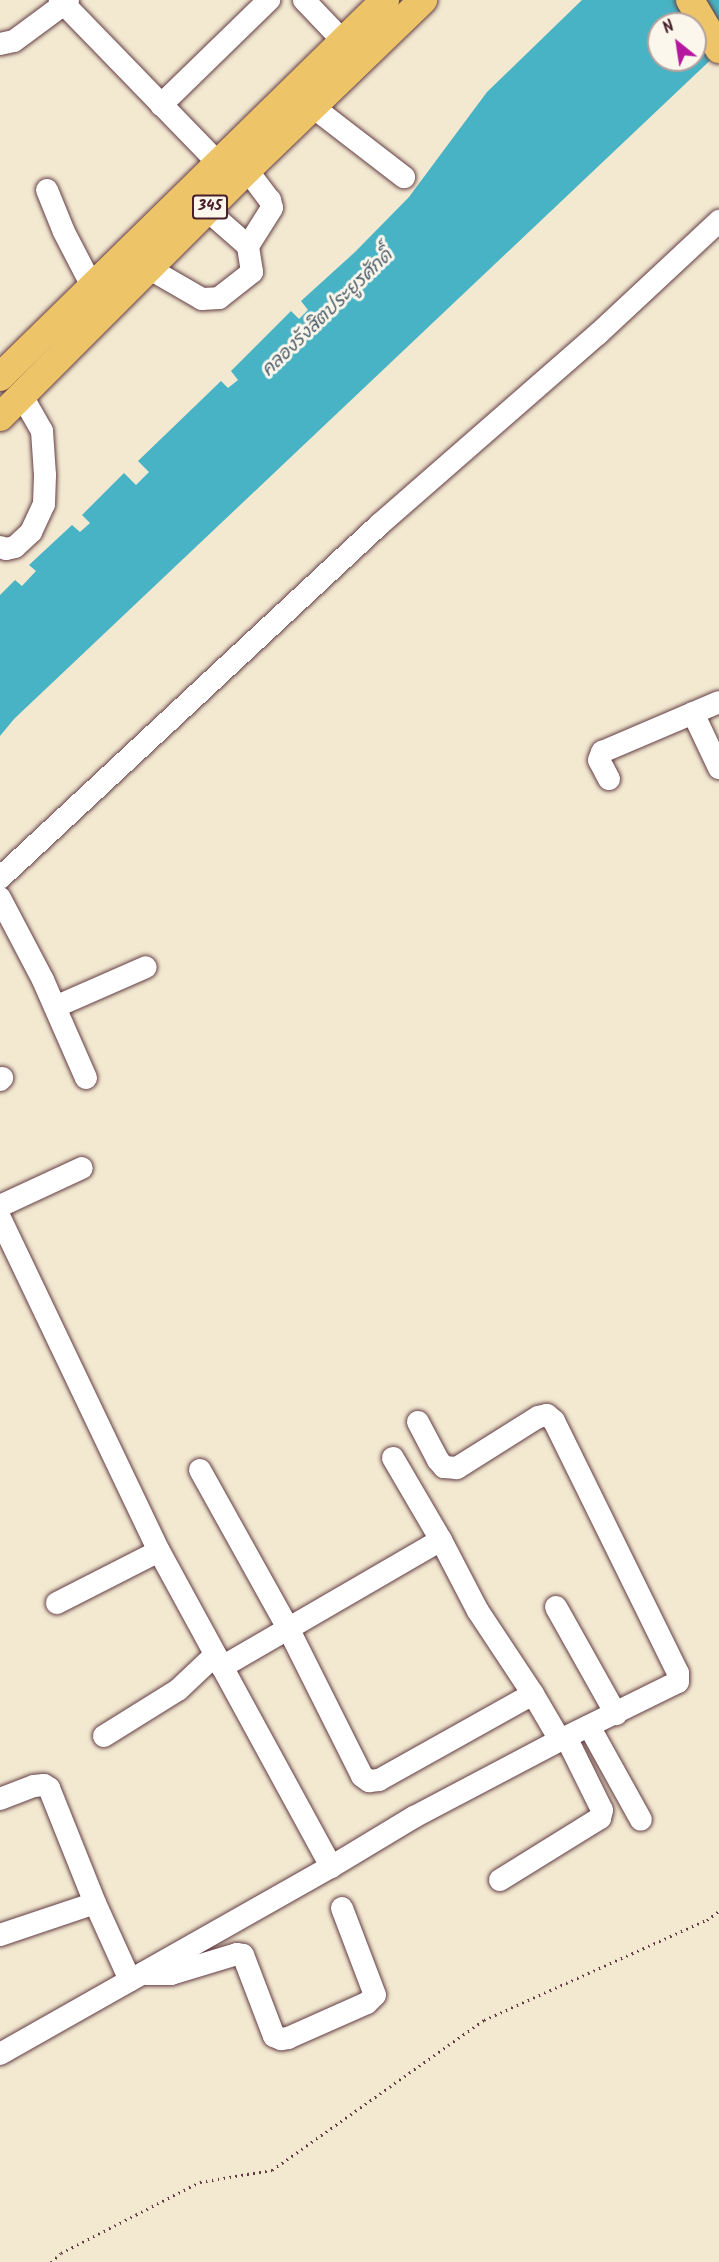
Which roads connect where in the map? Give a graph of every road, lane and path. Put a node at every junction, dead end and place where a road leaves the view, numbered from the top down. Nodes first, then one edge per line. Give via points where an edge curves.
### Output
1 (269, 0) edge
2 (304, 0) edge
3 (385, 0) edge
4 (423, 0) edge
5 (690, 0) edge
6 (710, 0) edge
7 (64, 1) edge
8 (719, 15) edge
9 (343, 41) junction
10 (0, 44) edge
11 (719, 49) edge
12 (162, 105) junction
13 (313, 107) junction
14 (218, 163) junction
15 (247, 170) junction
16 (404, 177) dead end
17 (47, 190) dead end
18 (207, 210) junction
19 (719, 221) edge
20 (248, 246) junction
21 (150, 269) junction
22 (92, 286) junction
23 (0, 377) edge
24 (22, 396) junction
25 (0, 417) edge
26 (0, 547) edge
27 (719, 702) edge
28 (693, 713) junction
29 (719, 768) edge
30 (609, 779) dead end
31 (0, 878) edge
32 (0, 898) edge
33 (146, 967) dead end
34 (55, 1007) junction
35 (86, 1077) dead end
36 (82, 1168) dead end
37 (0, 1206) edge
38 (0, 1218) edge
39 (418, 1422) dead end
40 (393, 1458) dead end
41 (200, 1470) dead end
42 (441, 1540) junction
43 (159, 1551) junction
44 (57, 1603) dead end
45 (556, 1607) dead end
46 (288, 1628) junction
47 (219, 1661) junction
48 (533, 1694) junction
49 (616, 1713) junction
50 (589, 1726) junction
51 (104, 1736) dead end
52 (563, 1738) junction
53 (0, 1798) edge
54 (641, 1820) dead end
55 (331, 1867) junction
56 (500, 1880) dead end
57 (95, 1903) junction
58 (342, 1908) dead end
59 (719, 1911) edge
60 (0, 1935) edge
61 (136, 1977) junction
62 (0, 2054) edge
63 (51, 2262) edge

1 - 12 street
2 - 9 street
3 - 9 main road, 345
4 - 13 main road, 345
5 - 11 main road
6 - 8 main road
7 - 10 street via 14,40
7 - 12 street
9 - 14 main road, 345
12 - 14 street
13 - 15 main road, 345
13 - 16 street
14 - 22 main road, 345
15 - 18 main road, 345
15 - 20 street via 272,208
17 - 22 street
18 - 20 street
18 - 21 main road, 345
19 - 31 street via 598,334 380,524
20 - 21 street via 252,272 219,298 202,299
21 - 24 main road, 345
22 - 23 main road, 345
24 - 25 main road, 345
24 - 26 street via 42,431 44,504 31,532 15,547
27 - 28 street
28 - 29 street
28 - 30 street via 602,752 599,760
32 - 34 street
33 - 34 street
34 - 35 street
36 - 37 street
38 - 43 street
39 - 49 street via 438,1460 444,1467 457,1468 538,1417 547,1416 554,1421 679,1678 675,1686
40 - 42 street
41 - 46 street
42 - 46 street
42 - 48 street via 478,1611
43 - 44 street
43 - 47 street
45 - 49 street
46 - 47 street
46 - 48 street via 362,1776 369,1781 379,1780
47 - 51 street
47 - 55 street
48 - 52 street
49 - 50 street
50 - 52 street
50 - 54 street
52 - 55 street via 414,1817
52 - 56 street via 602,1810 600,1818
53 - 57 street via 34,1786 49,1788
55 - 61 street
57 - 60 street
57 - 61 street
58 - 61 street via 375,1995 367,2003 288,2038 274,2036 243,1955 161,1976
59 - 63 path via 707,1920 484,2020 272,2170 200,2182 61,2253
61 - 62 street

